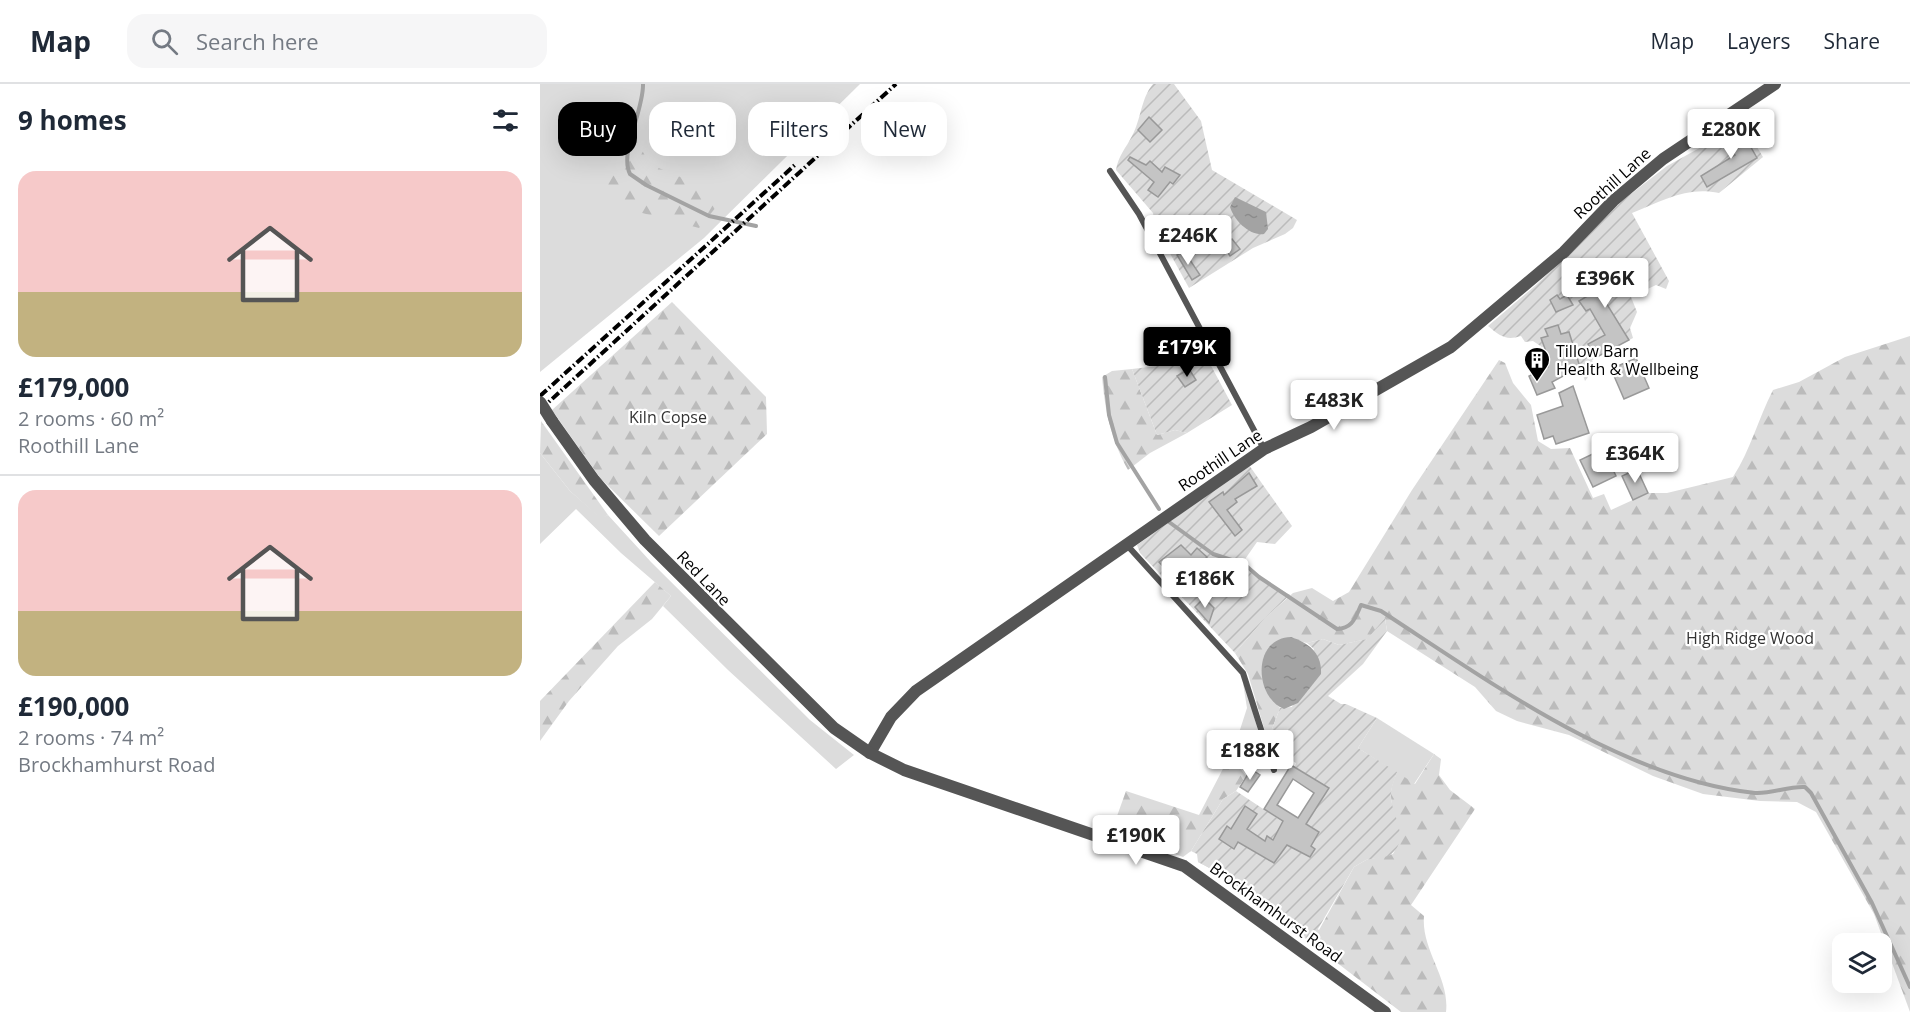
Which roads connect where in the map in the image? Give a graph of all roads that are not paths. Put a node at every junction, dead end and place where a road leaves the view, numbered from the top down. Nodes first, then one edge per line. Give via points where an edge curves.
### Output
1 (1775, 84) edge
2 (1110, 171) dead end
3 (540, 402) edge
4 (1264, 448) junction
5 (1126, 543) junction
6 (870, 753) junction
7 (1274, 770) dead end
8 (1385, 1012) edge

1 - 4 street, Roothill Lane via 1663,159 1613,201 1564,252 1451,347 1311,427
2 - 4 lane via 1139,214
3 - 6 street, Red Lane, bridge via 594,480 645,540 834,728
4 - 5 street, Roothill Lane
5 - 6 street, Roothill Lane via 916,691 891,717
5 - 7 lane via 1243,673
6 - 8 street, Brockhamhurst Road via 904,770 1184,866

